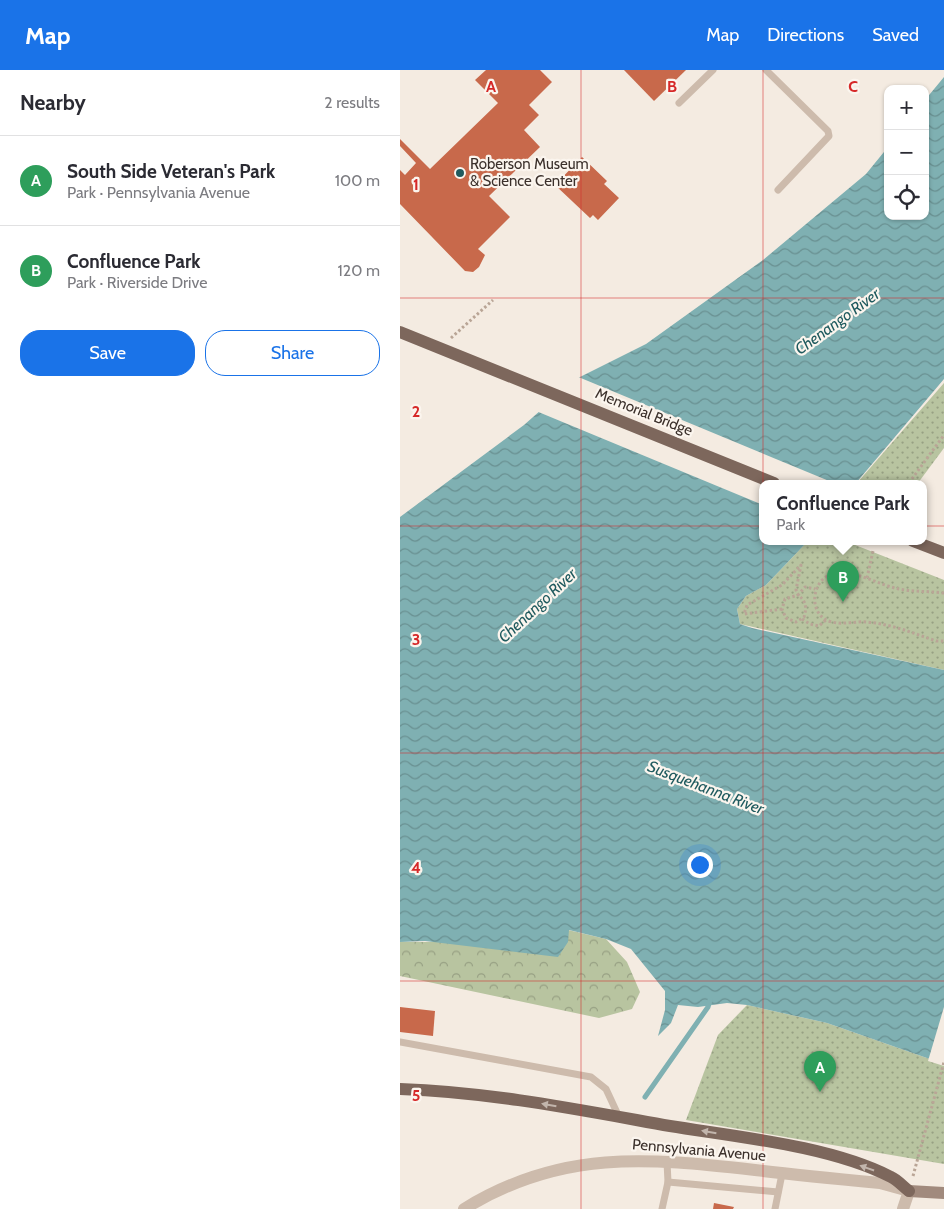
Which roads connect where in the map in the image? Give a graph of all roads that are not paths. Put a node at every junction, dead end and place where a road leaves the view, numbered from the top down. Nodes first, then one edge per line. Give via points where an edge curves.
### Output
1 (712, 70) edge
2 (766, 70) edge
3 (679, 103) dead end
4 (778, 190) dead end
5 (400, 332) edge
6 (767, 480) edge
7 (923, 545) edge
8 (944, 554) edge
9 (400, 1042) edge
10 (400, 1089) edge
11 (619, 1117) junction
12 (667, 1162) junction
13 (782, 1174) junction
14 (668, 1182) junction
15 (909, 1191) junction
16 (778, 1192) junction
17 (944, 1193) edge
18 (464, 1209) edge
19 (662, 1209) edge
20 (775, 1209) edge
21 (903, 1209) edge

1 - 3 lane
2 - 4 lane via 828,131 829,136
5 - 6 main road, Memorial Bridge
7 - 8 main road
9 - 11 lane via 591,1077 606,1089
11 -> 10 main road via 501,1097
15 -> 11 main road via 893,1178 826,1155
12 - 13 street, Pennsylvania Avenue
12 - 14 lane
12 - 18 street, Pennsylvania Avenue via 620,1161 567,1167 521,1180
13 - 15 street, Pennsylvania Avenue via 880,1182
13 - 16 lane
14 - 16 lane
14 - 19 lane
15 - 17 main road
15 - 21 street
16 - 20 lane

